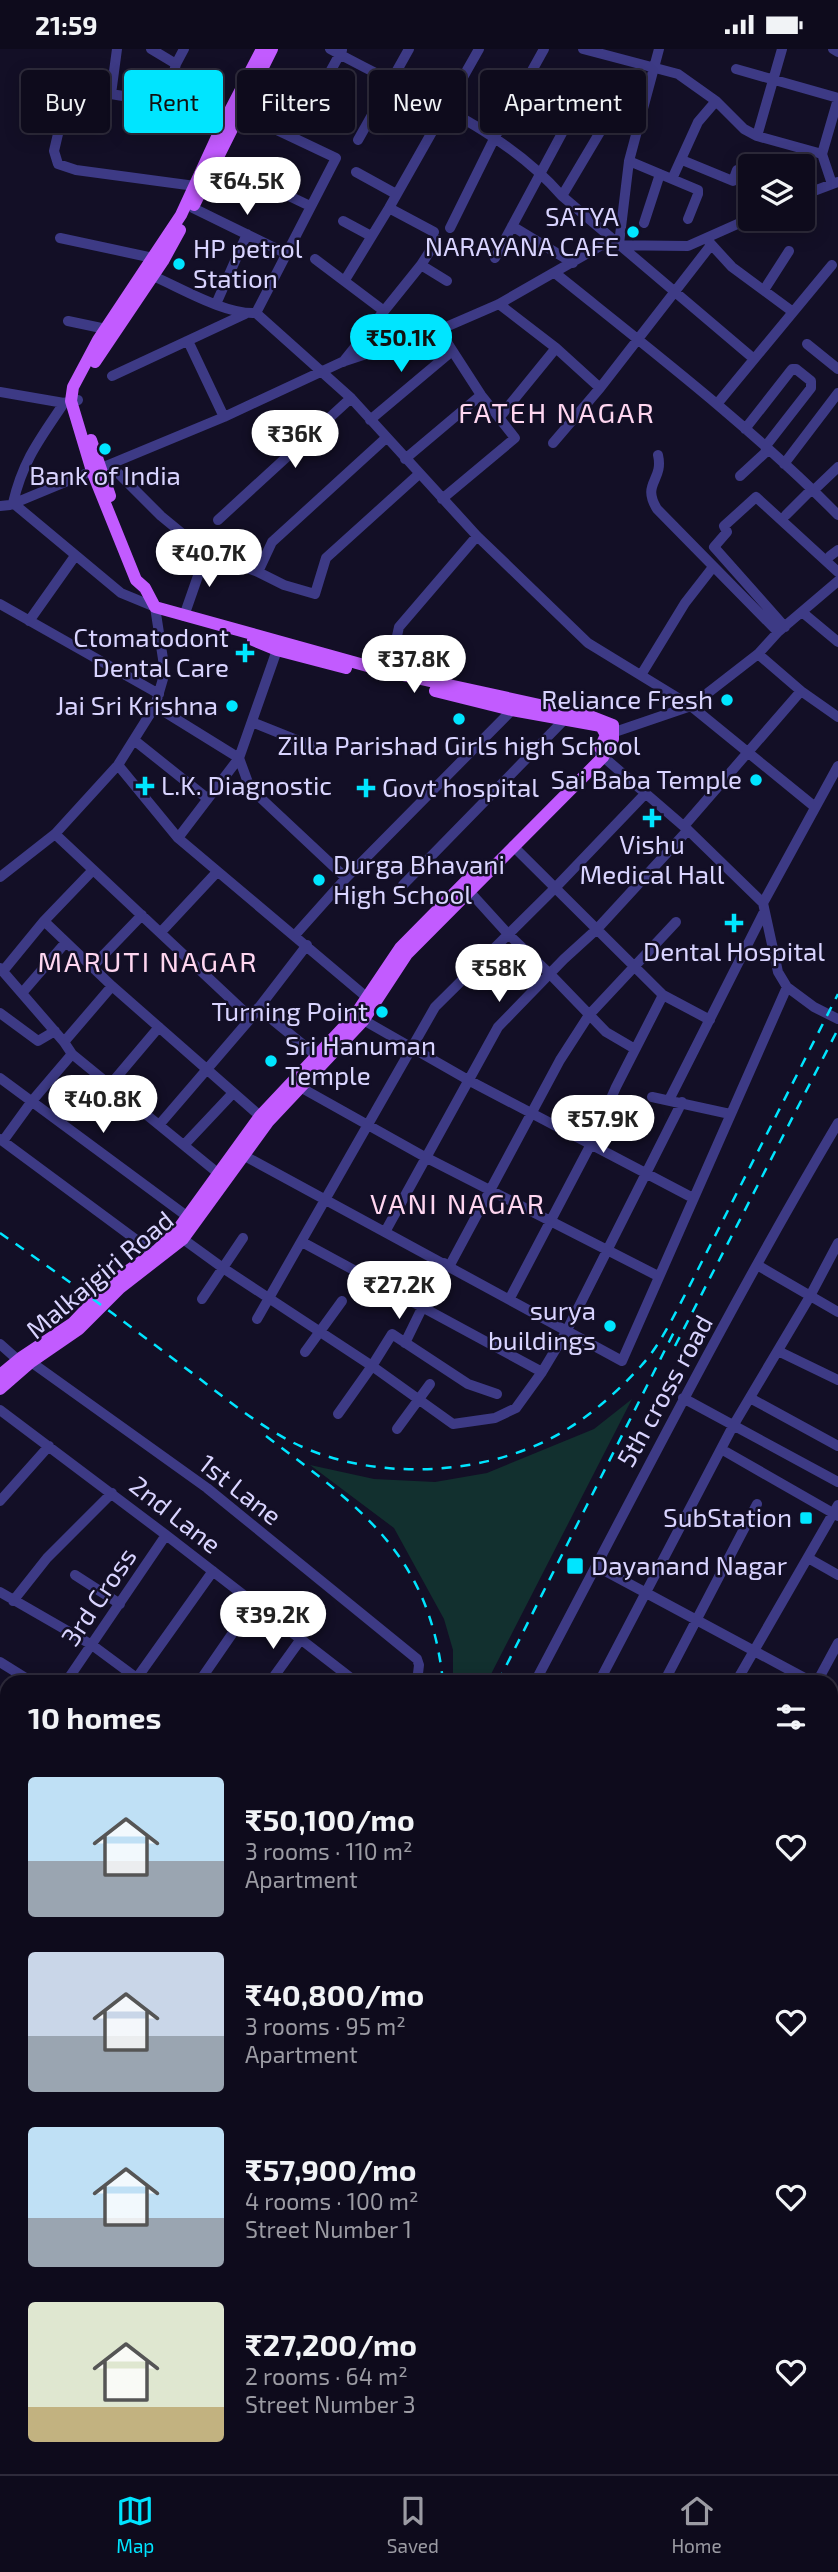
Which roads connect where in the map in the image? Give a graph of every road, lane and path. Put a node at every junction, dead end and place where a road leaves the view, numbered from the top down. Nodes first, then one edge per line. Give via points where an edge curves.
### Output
1 (117, 49) edge
2 (151, 49) edge
3 (184, 49) edge
4 (262, 49) edge
5 (272, 49) edge
6 (330, 49) edge
7 (409, 49) edge
8 (479, 49) edge
9 (544, 49) edge
10 (583, 49) edge
11 (659, 49) edge
12 (782, 49) edge
13 (833, 49) edge
14 (341, 52) edge
15 (838, 52) edge
16 (176, 64) junction
17 (653, 68) junction
18 (736, 69) dead end
19 (174, 70) edge
20 (331, 70) edge
21 (373, 70) edge
22 (398, 70) edge
23 (466, 73) edge
24 (773, 78) junction
25 (111, 94) junction
26 (646, 95) edge
27 (124, 96) edge
28 (838, 99) edge
29 (716, 101) junction
30 (223, 112) edge
31 (234, 113) junction
32 (466, 120) edge
33 (369, 121) edge
34 (432, 133) edge
35 (563, 133) edge
36 (599, 133) edge
37 (636, 133) edge
38 (757, 136) junction
39 (495, 137) junction
40 (358, 140) dead end
41 (822, 154) junction
42 (682, 160) junction
43 (216, 161) junction
44 (629, 161) junction
45 (737, 170) dead end
46 (356, 173) dead end
47 (542, 173) junction
48 (660, 174) junction
49 (672, 179) junction
50 (835, 183) edge
51 (195, 186) junction
52 (815, 190) edge
53 (396, 194) junction
54 (562, 197) junction
55 (310, 206) junction
56 (193, 208) junction
57 (389, 208) junction
58 (688, 219) dead end
59 (343, 221) dead end
60 (644, 223) dead end
61 (738, 225) edge
62 (512, 226) junction
63 (450, 228) dead end
64 (247, 234) junction
65 (372, 236) junction
66 (60, 238) dead end
67 (709, 242) junction
68 (619, 244) junction
69 (789, 251) dead end
70 (287, 254) junction
71 (153, 258) junction
72 (495, 258) dead end
73 (315, 259) dead end
74 (573, 263) junction
75 (421, 265) junction
76 (832, 265) dead end
77 (555, 273) junction
78 (153, 276) junction
79 (345, 280) junction
80 (447, 281) dead end
81 (764, 290) junction
82 (676, 294) junction
83 (216, 304) junction
84 (499, 304) junction
85 (384, 311) junction
86 (793, 312) junction
87 (251, 314) junction
88 (68, 321) dead end
89 (106, 329) junction
90 (439, 330) junction
91 (638, 340) junction
92 (188, 341) junction
93 (807, 344) dead end
94 (556, 348) junction
95 (451, 352) junction
96 (754, 359) junction
97 (342, 362) junction
98 (838, 369) edge
99 (323, 371) junction
100 (112, 376) dead end
101 (600, 388) junction
102 (0, 392) edge
103 (838, 393) edge
104 (481, 395) junction
105 (351, 398) junction
106 (71, 402) junction
107 (717, 404) junction
108 (223, 417) junction
109 (499, 418) junction
110 (370, 420) junction
111 (745, 429) junction
112 (386, 438) junction
113 (553, 443) dead end
114 (767, 448) junction
115 (659, 455) dead end
116 (405, 459) junction
117 (784, 464) junction
118 (838, 467) edge
119 (101, 468) junction
120 (419, 474) junction
121 (740, 476) dead end
122 (813, 490) junction
123 (442, 499) junction
124 (13, 503) junction
125 (0, 506) edge
126 (786, 515) dead end
127 (838, 515) edge
128 (218, 520) dead end
129 (477, 536) junction
130 (206, 553) junction
131 (75, 557) junction
132 (713, 567) junction
133 (258, 572) junction
134 (838, 572) edge
135 (838, 580) edge
136 (0, 604) edge
137 (155, 607) junction
138 (803, 612) junction
139 (184, 616) junction
140 (29, 621) junction
141 (231, 629) junction
142 (782, 629) junction
143 (838, 642) edge
144 (277, 650) junction
145 (758, 654) junction
146 (389, 672) junction
147 (641, 675) junction
148 (801, 691) junction
149 (159, 694) junction
150 (155, 706) junction
151 (691, 706) junction
152 (512, 710) junction
153 (838, 717) edge
154 (564, 720) junction
155 (252, 722) junction
156 (610, 734) junction
157 (134, 740) junction
158 (324, 751) dead end
159 (750, 751) junction
160 (600, 754) junction
161 (239, 758) junction
162 (118, 765) junction
163 (838, 766) edge
164 (645, 794) junction
165 (208, 799) junction
166 (815, 807) junction
167 (686, 828) junction
168 (55, 834) junction
169 (178, 838) junction
170 (513, 846) junction
171 (486, 867) junction
172 (93, 870) junction
173 (217, 872) junction
174 (0, 877) edge
175 (346, 878) junction
176 (403, 885) dead end
177 (556, 887) junction
178 (469, 891) junction
179 (764, 907) junction
180 (142, 915) junction
181 (44, 921) junction
182 (676, 922) dead end
183 (597, 929) junction
184 (161, 932) junction
185 (507, 933) junction
186 (296, 934) junction
187 (66, 942) junction
188 (307, 946) junction
189 (92, 967) junction
190 (633, 968) junction
191 (2, 969) edge
192 (550, 974) junction
193 (112, 986) junction
194 (787, 987) junction
195 (22, 993) junction
196 (663, 995) junction
197 (371, 1000) junction
198 (258, 1008) junction
199 (0, 1013) edge
200 (589, 1014) junction
201 (359, 1018) junction
202 (251, 1019) junction
203 (838, 1019) edge
204 (710, 1020) junction
205 (159, 1027) junction
206 (55, 1031) junction
207 (64, 1042) junction
208 (411, 1049) junction
209 (635, 1049) junction
210 (72, 1054) junction
211 (317, 1056) junction
212 (206, 1069) junction
213 (0, 1078) edge
214 (470, 1081) junction
215 (110, 1085) junction
216 (300, 1087) junction
217 (233, 1093) junction
218 (652, 1097) dead end
219 (669, 1100) junction
220 (32, 1101) junction
221 (682, 1102) junction
222 (531, 1114) junction
223 (730, 1114) junction
224 (260, 1116) junction
225 (838, 1123) edge
226 (159, 1125) junction
227 (368, 1125) junction
228 (2, 1140) edge
229 (591, 1144) junction
230 (184, 1145) junction
231 (243, 1155) junction
232 (425, 1157) junction
233 (646, 1173) junction
234 (219, 1174) junction
235 (491, 1190) junction
236 (693, 1198) junction
237 (325, 1201) junction
238 (188, 1217) junction
239 (552, 1221) junction
240 (385, 1232) junction
241 (243, 1238) dead end
242 (183, 1239) junction
243 (302, 1242) junction
244 (838, 1244) edge
245 (607, 1251) junction
246 (154, 1253) junction
247 (447, 1264) junction
248 (757, 1265) junction
249 (223, 1268) junction
250 (659, 1276) junction
251 (809, 1297) junction
252 (270, 1298) junction
253 (510, 1298) junction
254 (201, 1299) dead end
255 (342, 1301) dead end
256 (422, 1305) junction
257 (838, 1312) edge
258 (257, 1319) dead end
259 (318, 1331) junction
260 (566, 1332) junction
261 (405, 1343) junction
262 (0, 1344) edge
263 (778, 1351) junction
264 (305, 1352) dead end
265 (25, 1361) junction
266 (372, 1366) junction
267 (542, 1372) junction
268 (0, 1375) edge
269 (838, 1380) edge
270 (429, 1384) dead end
271 (0, 1389) edge
272 (497, 1394) dead end
273 (683, 1398) junction
274 (750, 1398) junction
275 (418, 1399) junction
276 (0, 1410) edge
277 (338, 1414) dead end
278 (733, 1426) junction
279 (397, 1429) dead end
280 (49, 1446) junction
281 (838, 1446) edge
282 (721, 1449) junction
283 (838, 1482) edge
284 (112, 1493) junction
285 (0, 1501) edge
286 (757, 1504) dead end
287 (837, 1512) edge
288 (166, 1535) junction
289 (808, 1558) junction
290 (596, 1566) junction
291 (213, 1571) junction
292 (75, 1575) dead end
293 (838, 1575) edge
294 (0, 1592) edge
295 (647, 1595) junction
296 (13, 1601) junction
297 (254, 1602) junction
298 (120, 1604) junction
299 (697, 1620) junction
300 (301, 1639) junction
301 (838, 1643) edge
302 (92, 1645) junction
303 (753, 1650) junction
304 (2, 1667) edge
305 (18, 1675) edge
306 (71, 1675) edge
307 (130, 1675) edge
308 (141, 1675) edge
309 (204, 1675) edge
310 (275, 1675) edge
311 (347, 1675) edge
312 (418, 1675) edge
313 (539, 1675) edge
314 (603, 1675) edge
315 (668, 1675) edge
316 (740, 1675) edge
317 (801, 1675) edge
318 (819, 1675) edge

1 - 25 street
2 - 16 street
3 - 16 street
4 - 31 main road
5 - 31 main road
6 - 14 street
7 - 22 street
8 - 23 street
9 - 39 street
10 - 17 street
11 - 17 street
12 - 24 street
13 - 15 street
14 - 20 street
14 - 21 street
16 - 19 street
17 - 26 street
17 - 29 street via 678,74
18 - 24 street
24 - 28 street
24 - 38 street
25 - 27 street
25 - 51 street via 87,90 71,95 54,151 58,164
28 - 41 street
29 - 38 street
29 - 42 street via 698,122
30 - 31 street
31 - 43 main road
31 - 51 main road
31 - 55 street via 336,158
32 - 39 street
33 - 40 street
34 - 53 street
35 - 47 street
36 - 54 street
37 - 44 street
38 - 41 street
39 - 47 street
39 - 63 street
41 - 50 street
42 - 45 street via 733,181
42 - 49 street
43 - 55 street
43 - 56 main road
44 - 48 street
44 - 68 street
46 - 53 street
47 - 54 street
47 - 62 street
48 - 49 street
48 - 60 street
49 - 58 street via 699,192
50 - 52 street
51 - 71 main road
53 - 57 street
54 - 68 street
55 - 70 street
56 - 64 street
56 - 78 main road
57 - 65 street
57 - 75 street via 436,236
59 - 65 street
61 - 67 street
62 - 72 street
62 - 74 street
64 - 70 street
64 - 83 street
65 - 79 street
66 - 71 street
67 - 68 street via 688,246
67 - 81 street via 732,267
67 - 82 street
68 - 74 street via 603,245
68 - 82 street
69 - 81 street
70 - 87 street
71 - 89 main road
73 - 79 street
74 - 77 street
75 - 80 street
75 - 85 street
76 - 86 street
77 - 84 street
77 - 91 street
78 - 83 street
78 - 106 main road
79 - 85 street
81 - 86 street
82 - 91 street
82 - 96 street
83 - 87 street
84 - 90 street
84 - 94 street
85 - 97 street
86 - 96 street
87 - 92 street
87 - 99 street
88 - 89 street
89 - 106 main road via 78,375
90 - 95 street
90 - 97 street
91 - 101 street
91 - 107 street
92 - 100 street
92 - 108 street
93 - 98 street
94 - 101 street
94 - 109 street
95 - 104 street
95 - 110 street
96 - 107 street
97 - 99 street
99 - 105 street
99 - 108 street
101 - 113 street
102 - 106 street
103 - 117 street
104 - 109 street
104 - 116 street
105 - 110 street
105 - 128 street
106 - 119 main road
106 - 124 street via 29,455
107 - 111 street
108 - 119 street
109 - 123 street via 515,438
110 - 112 street
111 - 114 street
111 - 114 street via 792,369 811,381 811,389
112 - 116 street
112 - 133 street via 272,543
114 - 117 street
114 - 121 street
115 - 132 street via 649,497
116 - 120 street
117 - 122 street
118 - 122 street
119 - 124 street
119 - 130 street
119 - 137 main road
120 - 123 street
120 - 133 street via 326,558 315,594
122 - 126 street
122 - 127 street
123 - 129 street
124 - 125 street
124 - 131 street
129 - 146 street via 399,627
129 - 147 street via 588,643
130 - 133 street
130 - 139 street
131 - 137 street via 121,593
131 - 140 street
132 - 142 street
132 - 147 street
134 - 142 street via 756,497 724,527 727,532 714,547
135 - 138 street
136 - 140 street
137 - 139 main road
137 - 149 street via 165,672
138 - 142 street
138 - 143 street
139 - 141 main road
140 - 149 street
141 - 144 main road
141 - 146 main road
142 - 145 street
144 - 152 main road
144 - 155 street
145 - 148 street
145 - 151 street
146 - 156 main road via 590,716 613,725
147 - 151 street
148 - 153 street
148 - 159 street
149 - 150 street
150 - 157 street
150 - 161 street
151 - 156 street
151 - 159 street
152 - 154 main road
152 - 175 street
154 - 156 main road via 601,726
154 - 176 street
155 - 158 street
155 - 161 street
156 - 160 main road, Malkajgiri Road
157 - 162 street
157 - 165 street
159 - 166 street
159 - 167 street
160 - 164 street
160 - 170 main road, Malkajgiri Road
160 - 171 main road, Malkajgiri Road
161 - 165 street
161 - 175 street via 250,788
162 - 168 street
162 - 169 street
163 - 166 street
164 - 167 street
164 - 177 street
165 - 169 street
166 - 179 street
167 - 179 street
167 - 183 street
168 - 172 street
168 - 174 street
169 - 173 street
170 - 171 main road, Malkajgiri Road
170 - 177 street
171 - 178 main road, Malkajgiri Road
171 - 197 main road, Malkajgiri Road via 400,948
172 - 180 street
172 - 181 street
173 - 184 street
173 - 186 street
175 - 186 street
177 - 183 street
177 - 185 street
178 - 185 street
178 - 197 main road, Malkajgiri Road via 407,954
179 - 194 street via 778,972
179 - 204 street
180 - 184 street
180 - 189 street
181 - 187 street
181 - 191 street
182 - 190 street
183 - 190 street
183 - 192 street
184 - 202 street
185 - 192 street
185 - 208 street via 435,1007
186 - 188 street
187 - 189 street
187 - 195 street
188 - 197 street
188 - 198 street
189 - 193 street
190 - 196 street
190 - 200 street
191 - 195 street
192 - 200 street
192 - 214 street via 498,1027
193 - 205 street
193 - 207 street
194 - 203 street
194 - 223 street
195 - 206 street
196 - 204 street
196 - 209 street
197 - 201 main road, Malkajgiri Road
198 - 202 street
198 - 211 street
199 - 206 street via 38,1041
200 - 209 street via 606,1032
200 - 222 street
201 - 208 street
201 - 211 main road, Malkajgiri Road
201 - 216 main road, Malkajgiri Road
202 - 212 street
204 - 219 street
205 - 212 street
205 - 215 street
206 - 207 street
207 - 210 street
208 - 214 street
208 - 227 street
209 - 229 street
210 - 215 street
210 - 220 street
211 - 224 main road, Malkajgiri Road
212 - 217 street
212 - 226 street
213 - 220 street
214 - 222 street
214 - 232 street
215 - 226 street
216 - 227 street
216 - 231 main road, Malkajgiri Road
217 - 224 street
217 - 230 street
218 - 219 street
219 - 221 street
220 - 228 street
220 - 238 street
221 - 223 street
221 - 233 street
222 - 229 street
222 - 235 street
223 - 236 street
224 - 234 main road, Malkajgiri Road
225 - 248 street, 5th cross road
226 - 230 street
227 - 232 street
227 - 237 street
228 - 246 street
229 - 233 street
229 - 239 street
230 - 234 street
231 - 237 street
231 - 242 main road, Malkajgiri Road
232 - 235 street
232 - 240 street
233 - 236 street
233 - 245 street
234 - 238 main road, Malkajgiri Road
235 - 239 street
235 - 247 street
236 - 250 street
237 - 240 street
237 - 243 street
238 - 246 main road, Malkajgiri Road
239 - 245 street
239 - 253 street
240 - 247 street
241 - 249 street
242 - 249 street
242 - 265 main road, Malkajgiri Road via 120,1288 79,1329
243 - 252 street
243 - 256 street
244 - 251 street
245 - 250 street
245 - 260 street
246 - 265 main road, Malkajgiri Road via 113,1281 73,1323
247 - 253 street
247 - 256 street
248 - 251 street
248 - 273 street, 5th cross road
249 - 252 street
249 - 254 street
250 - 260 street via 622,1361
251 - 257 street
251 - 263 street
252 - 258 street
252 - 259 street
253 - 260 street
255 - 259 street
256 - 261 street
256 - 267 street
259 - 264 street
259 - 266 street
260 - 267 street
261 - 266 street via 391,1334
261 - 272 street via 468,1384
262 - 265 street, 1st Lane
263 - 269 street
263 - 274 street
265 - 268 main road, Malkajgiri Road
265 - 271 main road, Malkajgiri Road
265 - 312 street, 1st Lane via 207,1489 417,1659
266 - 275 street
266 - 277 street
267 - 275 street via 516,1408 475,1423 453,1424
270 - 275 street
273 - 278 street
273 - 290 street, 5th cross road
274 - 278 street
274 - 281 street
275 - 279 street
276 - 280 street, 2nd Lane
278 - 282 street
278 - 283 street
280 - 284 street, 2nd Lane
280 - 285 street
282 - 287 street
282 - 295 street
284 - 288 street, 2nd Lane
284 - 296 street via 47,1558
286 - 299 street
287 - 289 street
288 - 291 street, 2nd Lane
288 - 298 street, 3rd Cross
289 - 293 street
289 - 303 street
290 - 295 street
290 - 313 street, 5th cross road
291 - 297 street, 2nd Lane
291 - 308 street
292 - 298 street
294 - 296 street
295 - 299 street
295 - 314 street
296 - 302 street
297 - 300 street, 2nd Lane
297 - 309 street
298 - 302 street, 3rd Cross
299 - 303 street
299 - 315 street
300 - 310 street
300 - 311 street, 2nd Lane
301 - 318 street
302 - 306 street, 3rd Cross
302 - 307 street
303 - 316 street
303 - 317 street
304 - 305 street

